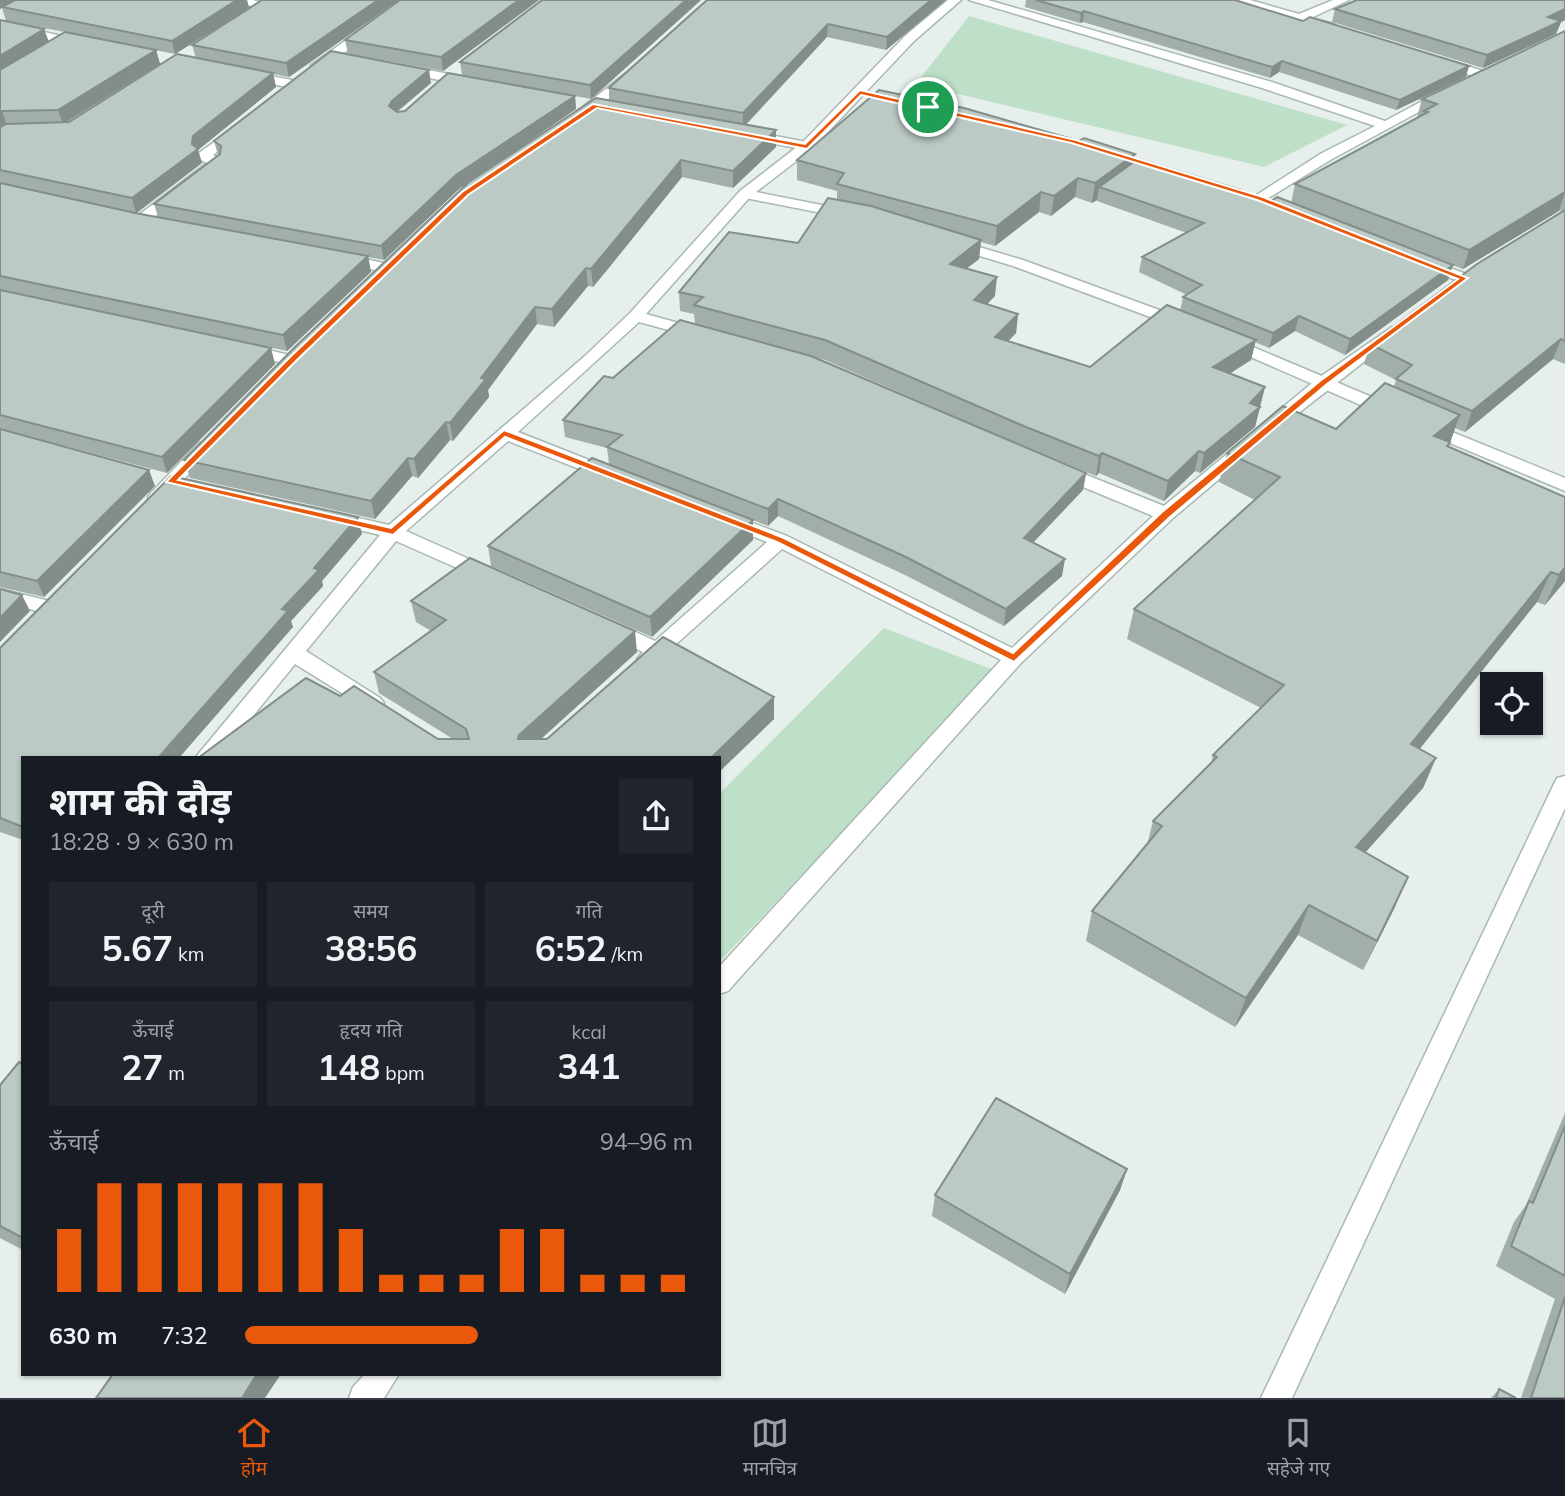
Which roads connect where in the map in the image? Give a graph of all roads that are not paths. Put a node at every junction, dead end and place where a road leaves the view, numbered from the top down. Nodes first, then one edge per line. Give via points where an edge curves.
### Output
1 (235, 0) edge
2 (411, 0) edge
3 (955, 0) edge
4 (975, 0) edge
5 (1237, 0) edge
6 (1343, 0) edge
7 (271, 3) edge
8 (255, 14) edge
9 (1300, 18) junction
10 (0, 26) edge
11 (1340, 30) edge
12 (64, 41) junction
13 (89, 46) edge
14 (43, 54) edge
15 (331, 57) junction
16 (1433, 59) edge
17 (357, 61) edge
18 (644, 61) edge
19 (383, 66) edge
20 (241, 75) edge
21 (488, 85) edge
22 (569, 100) edge
23 (602, 107) junction
24 (253, 116) edge
25 (1385, 125) junction
26 (563, 127) edge
27 (741, 134) edge
28 (807, 146) junction
29 (745, 194) junction
30 (1260, 199) edge
31 (860, 216) edge
32 (166, 226) edge
33 (939, 239) edge
34 (322, 256) edge
35 (1413, 258) edge
36 (1486, 265) edge
37 (1464, 278) junction
38 (369, 286) edge
39 (1442, 294) edge
40 (636, 316) junction
41 (1410, 318) edge
42 (714, 337) edge
43 (226, 346) edge
44 (273, 379) edge
45 (1323, 383) junction
46 (504, 433) junction
47 (217, 435) edge
48 (1041, 463) edge
49 (164, 480) junction
50 (630, 482) edge
51 (1565, 485) edge
52 (197, 487) edge
53 (143, 511) edge
54 (705, 511) edge
55 (315, 514) edge
56 (1166, 514) junction
57 (393, 532) junction
58 (780, 540) junction
59 (506, 582) edge
60 (0, 595) edge
61 (594, 622) edge
62 (34, 625) edge
63 (657, 650) junction
64 (292, 652) junction
65 (1014, 658) junction
66 (637, 668) edge
67 (393, 716) edge
68 (208, 756) edge
69 (1565, 784) edge
70 (721, 982) edge
71 (382, 1376) edge
72 (364, 1398) edge
73 (1276, 1398) edge

1 - 7 street
2 - 15 street
3 - 28 street via 911,38 866,94
4 - 25 street via 1266,85
5 - 9 street
6 - 9 street
7 - 8 street
9 - 11 street
10 - 12 street
12 - 13 street
12 - 14 street
15 - 17 street
15 - 20 street via 287,88
16 - 25 street via 1492,73
18 - 23 street
19 - 21 street
22 - 23 street
23 - 26 street
24 - 32 street via 204,156 217,162 133,220
25 - 30 street
27 - 28 street
28 - 29 street
29 - 31 street
29 - 40 street
33 - 45 street via 1018,263 1208,334
34 - 38 street via 392,263
35 - 37 street
36 - 37 street
37 - 39 street
40 - 42 street
40 - 46 street
41 - 45 street
43 - 44 street via 297,355
45 - 51 street
45 - 56 street
46 - 50 street
46 - 57 street
47 - 49 street
48 - 56 street
49 - 52 street
49 - 53 street
54 - 58 street
55 - 57 street
56 - 65 street
57 - 59 street
57 - 64 street
58 - 63 street
58 - 65 street
60 - 62 street via 56,603
61 - 63 street
63 - 66 street
64 - 67 street
64 - 68 street
65 - 70 street
69 - 73 street
71 - 72 street

